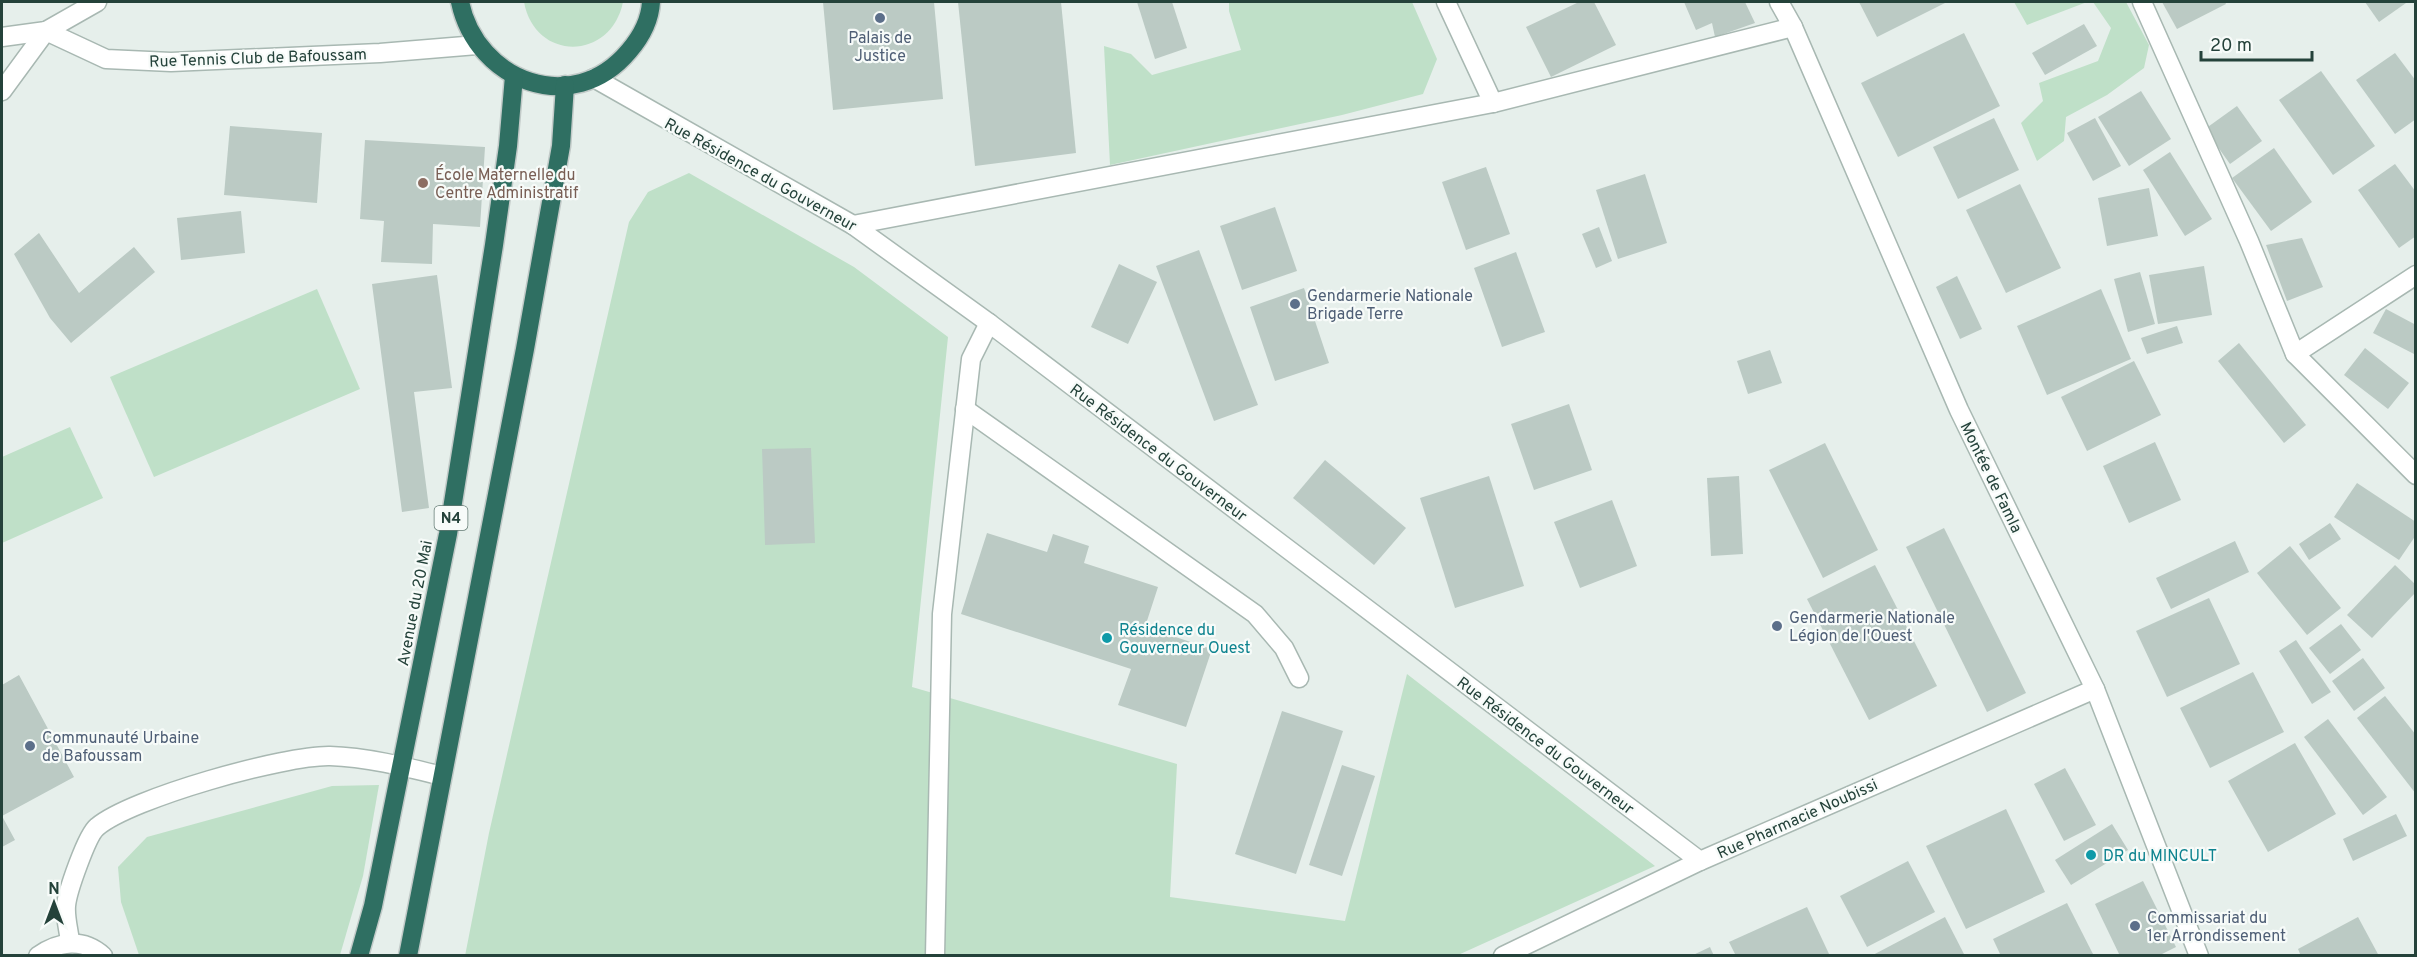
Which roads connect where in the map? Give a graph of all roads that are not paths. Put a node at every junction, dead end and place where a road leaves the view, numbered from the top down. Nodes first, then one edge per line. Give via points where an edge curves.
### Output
1 (97, 2) edge
2 (460, 2) edge
3 (651, 2) edge
4 (1446, 2) edge
5 (1779, 2) edge
6 (2142, 2) edge
7 (1793, 27) junction
8 (46, 31) junction
9 (2, 37) edge
10 (477, 45) junction
11 (514, 76) junction
12 (594, 78) junction
13 (565, 85) junction
14 (2, 91) edge
15 (1493, 103) junction
16 (853, 225) junction
17 (2415, 275) edge
18 (989, 323) junction
19 (2295, 354) junction
20 (965, 409) junction
21 (2415, 475) edge
22 (1299, 678) dead end
23 (2094, 689) junction
24 (402, 766) junction
25 (442, 776) junction
26 (1700, 861) junction
27 (70, 942) junction
28 (38, 956) edge
29 (103, 956) edge
30 (359, 956) edge
31 (408, 956) edge
32 (935, 956) edge
33 (1503, 956) edge
34 (2199, 956) edge

1 - 8 street
2 - 10 highway
3 - 12 highway via 640,39 620,62
4 - 15 street
5 - 7 street, Montée de Famla
6 - 19 street
7 - 15 street
7 - 23 street, Montée de Famla via 1959,410
8 - 9 street
8 - 10 street, Rue Tennis Club de Bafoussam via 106,59 171,62
8 - 14 street
10 - 11 highway
11 - 13 highway
11 - 24 highway, Avenue du 20 Mai / N4 via 494,246 448,534
12 - 13 highway
12 - 16 street, Rue Résidence du Gouverneur
13 - 25 highway, N4 via 561,146 530,326
15 - 16 street
16 - 18 street, Rue Résidence du Gouverneur
17 - 19 street
18 - 20 street via 971,359
18 - 26 street, Rue Résidence du Gouverneur
19 - 21 street
20 - 22 street via 1255,614 1284,648
20 - 32 street via 942,614
23 - 26 street, Rue Pharmacie Noubissi
23 - 34 street, Montée de Famla
24 - 25 street
24 - 27 street via 317,757 250,769 143,802 96,827 78,865 66,906
24 - 30 highway, Avenue du 20 Mai / N4
25 - 31 highway, N4
26 - 33 street, Rue Pharmacie Noubissi
27 - 28 street via 51,947
27 - 29 street via 94,948

